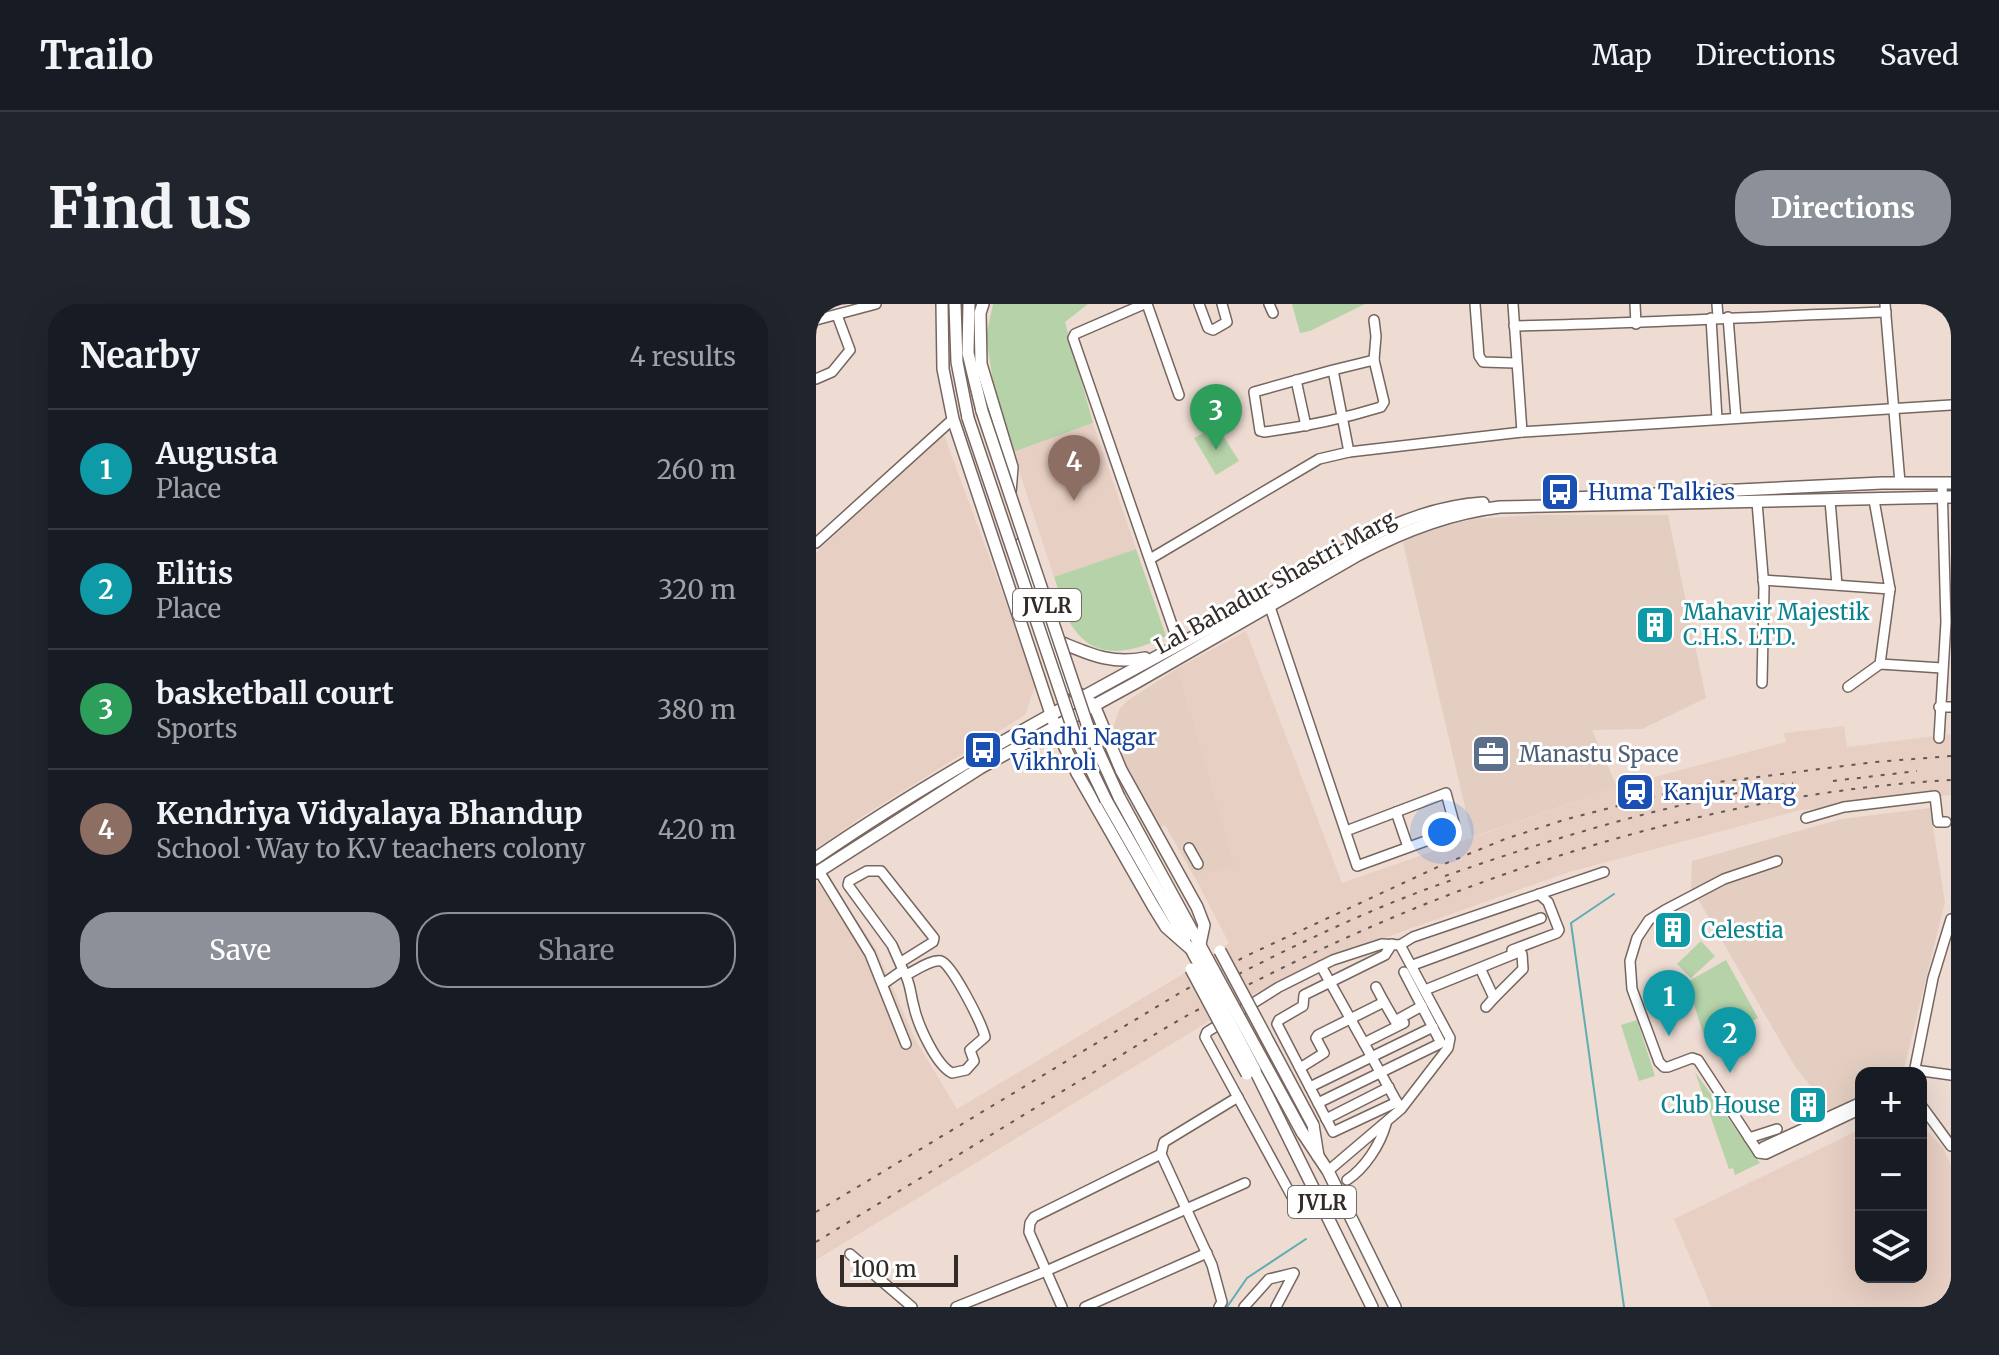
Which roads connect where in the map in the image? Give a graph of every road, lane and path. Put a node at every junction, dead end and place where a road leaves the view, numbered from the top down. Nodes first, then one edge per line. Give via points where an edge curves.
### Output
1 (828, 304) edge
2 (876, 304) edge
3 (942, 304) edge
4 (955, 304) edge
5 (969, 304) edge
6 (983, 304) edge
7 (1146, 304) edge
8 (1199, 304) edge
9 (1222, 304) edge
10 (1475, 304) edge
11 (1513, 304) edge
12 (1635, 304) edge
13 (1717, 304) edge
14 (1886, 308) edge
15 (1808, 309) edge
16 (834, 315) junction
17 (1719, 317) junction
18 (816, 320) edge
19 (1374, 320) dead end
20 (1636, 324) junction
21 (1514, 326) junction
22 (1374, 360) junction
23 (1515, 363) junction
24 (1333, 370) junction
25 (816, 379) edge
26 (1296, 380) junction
27 (1179, 395) dead end
28 (1951, 405) edge
29 (1893, 409) junction
30 (1736, 418) junction
31 (953, 419) junction
32 (1343, 419) junction
33 (1717, 419) junction
34 (1306, 426) junction
35 (1522, 432) junction
36 (1349, 452) junction
37 (1900, 483) junction
38 (1947, 483) edge
39 (1947, 498) edge
40 (1830, 500) junction
41 (1874, 500) junction
42 (1757, 502) junction
43 (816, 543) edge
44 (1150, 559) junction
45 (1763, 580) junction
46 (1837, 585) junction
47 (1890, 589) junction
48 (1270, 607) junction
49 (1051, 638) junction
50 (1179, 645) junction
51 (1157, 656) junction
52 (1880, 664) junction
53 (1942, 668) junction
54 (1762, 683) dead end
55 (1848, 687) dead end
56 (1084, 697) junction
57 (1094, 705) junction
58 (1951, 707) edge
59 (1937, 708) junction
60 (1054, 721) junction
61 (1937, 738) dead end
62 (977, 763) junction
63 (1396, 812) junction
64 (1806, 818) dead end
65 (1946, 822) dead end
66 (1346, 831) junction
67 (1408, 847) junction
68 (1189, 848) dead end
69 (816, 858) edge
70 (1777, 861) dead end
71 (1198, 864) dead end
72 (818, 872) edge
73 (1604, 872) dead end
74 (1539, 894) junction
75 (1541, 918) dead end
76 (1951, 919) edge
77 (1396, 945) junction
78 (1196, 946) junction
79 (1199, 964) junction
80 (1413, 965) junction
81 (1321, 966) junction
82 (1480, 968) junction
83 (903, 969) junction
84 (1404, 972) dead end
85 (1330, 982) junction
86 (883, 984) junction
87 (1376, 987) dead end
88 (1424, 987) junction
89 (1494, 998) junction
90 (1384, 1002) junction
91 (1486, 1007) dead end
92 (1424, 1009) junction
93 (1350, 1018) junction
94 (1396, 1023) junction
95 (1433, 1027) junction
96 (1364, 1043) junction
97 (906, 1044) dead end
98 (1372, 1057) junction
99 (1915, 1067) edge
100 (1300, 1068) junction
101 (1380, 1072) junction
102 (1927, 1072) edge
103 (1951, 1075) edge
104 (1310, 1087) junction
105 (1389, 1087) junction
106 (1238, 1097) junction
107 (1318, 1103) junction
108 (1855, 1105) edge
109 (1399, 1106) junction
110 (1855, 1111) edge
111 (1927, 1113) edge
112 (1326, 1119) junction
113 (1386, 1124) junction
114 (1812, 1128) junction
115 (1777, 1129) dead end
116 (1749, 1138) junction
117 (1951, 1146) edge
118 (1161, 1154) junction
119 (1319, 1160) junction
120 (1328, 1171) junction
121 (1347, 1180) tunnel mouth
122 (1245, 1183) dead end
123 (1301, 1204) dead end
124 (1188, 1208) junction
125 (1207, 1253) junction
126 (850, 1254) dead end
127 (1046, 1271) junction
128 (912, 1307) edge
129 (956, 1307) edge
130 (1062, 1307) edge
131 (1085, 1307) edge
132 (1219, 1307) edge
133 (1244, 1307) edge
134 (1276, 1307) edge
135 (1372, 1307) edge
136 (1395, 1307) edge

1 - 16 street
2 - 16 street
3 - 31 main road via 943,369
4 - 78 main road, JVLR, bridge via 957,362 968,418 1076,738 1106,800
5 - 78 main road, JVLR, bridge via 968,353 982,411 1090,733
6 - 49 main road via 981,364 1012,467 1009,504
7 - 27 street
7 - 44 street via 1073,338
8 - 9 street via 1213,330 1227,322
10 - 23 street via 1483,362
11 - 21 street
12 - 20 street
13 - 17 street
14 - 15 street
14 - 29 street
15 - 17 street
16 - 18 street
16 - 25 street via 850,350 832,372
17 - 20 street
17 - 30 street
17 - 33 street
19 - 22 street
20 - 21 street
21 - 23 street
22 - 24 street
22 - 32 street via 1384,402
23 - 35 street
24 - 26 street
24 - 32 street
26 - 34 street
26 - 34 street via 1254,392 1260,431
28 - 29 street
29 - 30 street
29 - 37 street
30 - 33 street
31 - 43 street
31 - 60 main road
32 - 34 street
32 - 36 street
33 - 35 street
35 - 36 street
36 - 44 street via 1319,459
37 - 38 main road, Lal Bahadur Shastri Marg
37 - 50 main road, Lal Bahadur Shastri Marg via 1433,509 1383,529
38 - 39 street
39 - 41 main road, Lal Bahadur Shastri Marg
39 - 53 street
40 - 41 main road, Lal Bahadur Shastri Marg
40 - 42 main road, Lal Bahadur Shastri Marg
40 - 46 street
41 - 47 street
42 - 45 street
42 - 48 main road, Lal Bahadur Shastri Marg via 1478,510 1394,536
44 - 50 street
45 - 46 street
45 - 54 street
46 - 47 street
47 - 52 street
48 - 57 main road, Lal Bahadur Shastri Marg
48 - 66 street
49 - 51 main road via 1122,663
49 - 56 main road via 1068,686
50 - 51 main road, Lal Bahadur Shastri Marg
51 - 56 main road, Lal Bahadur Shastri Marg
52 - 53 street
52 - 55 street
53 - 59 street
56 - 57 main road
56 - 60 main road, Lal Bahadur Shastri Marg
57 - 60 main road, Lal Bahadur Shastri Marg
57 - 78 main road via 1121,770 1197,907 1204,925
58 - 59 street
59 - 61 street
60 - 62 main road, Lal Bahadur Shastri Marg
60 - 78 main road via 1077,773 1166,927
62 - 69 main road, Lal Bahadur Shastri Marg
62 - 72 main road, Lal Bahadur Shastri Marg
63 - 66 street
63 - 67 street
63 - 67 street via 1446,793 1456,830
64 - 65 street via 1844,807 1935,796 1938,822
66 - 67 street via 1357,866
68 - 71 street
70 - 116 street via 1724,879 1654,916 1637,938 1630,961 1632,989 1659,1062 1668,1067 1698,1060
72 - 86 street
73 - 74 street
74 - 77 street
74 - 88 street via 1548,902 1557,933
75 - 80 street
76 - 99 street
77 - 80 street
77 - 81 street via 1382,944
77 - 85 street
78 - 79 main road, JVLR
78 - 79 main road
78 - 119 main road, JVLR, bridge via 1220,951 1313,1125
79 - 119 main road, JVLR, bridge
79 - 135 main road, JVLR, bridge
80 - 88 street
81 - 85 street
81 - 106 street via 1207,1032
82 - 88 street
82 - 89 street
82 - 89 street via 1522,954 1523,969
83 - 83 street via 934,938 881,871 871,870 848,885
83 - 83 street via 917,1017 943,1067 952,1073 966,1070 974,1061 970,1050 985,1037 953,972 937,961
83 - 86 street
84 - 92 street
85 - 93 street
85 - 100 street via 1304,995 1303,1006 1277,1024
86 - 97 street
87 - 90 street
88 - 109 street via 1450,1038 1448,1048
89 - 91 street
90 - 93 street
90 - 94 street
92 - 94 street
92 - 95 street
93 - 96 street
93 - 100 street via 1318,1035 1324,1053
94 - 96 street
95 - 98 street
95 - 101 street via 1441,1043
96 - 98 street
98 - 101 street
98 - 104 street
100 - 104 street
101 - 105 street
101 - 107 street
102 - 103 street
104 - 107 street
105 - 109 street
105 - 112 street
106 - 118 street via 1164,1142
106 - 123 street via 1296,1204
107 - 112 street
108 - 114 street
109 - 112 street via 1336,1133
109 - 113 street
110 - 114 street
111 - 117 street
113 - 120 street
113 - 121 street via 1358,1173
114 - 116 street via 1766,1154 1759,1153
115 - 116 street
118 - 124 street
118 - 127 street via 1034,1217 1029,1232
119 - 120 main road, JVLR
120 - 136 main road, JVLR
122 - 124 street
124 - 125 street
124 - 127 street
125 - 131 street
125 - 132 street via 1222,1302
126 - 128 street
127 - 129 street
127 - 130 street
133 - 134 street via 1269,1279 1294,1273

